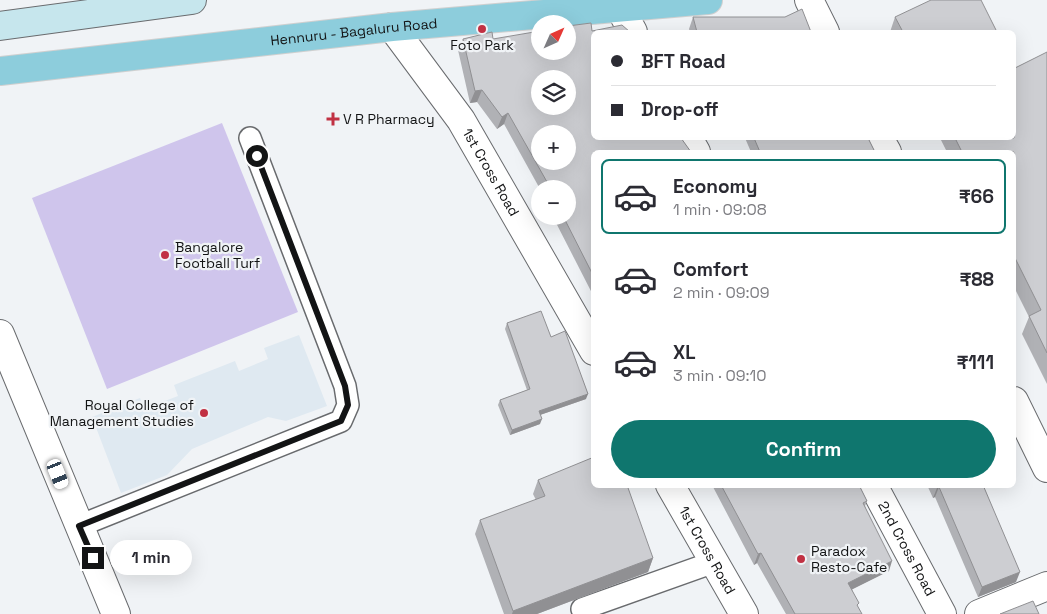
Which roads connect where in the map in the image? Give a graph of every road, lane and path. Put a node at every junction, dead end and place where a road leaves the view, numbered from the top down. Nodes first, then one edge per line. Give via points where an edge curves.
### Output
1 (192, 0) edge
2 (708, 0) edge
3 (809, 0) edge
4 (620, 8) junction
5 (0, 26) edge
6 (392, 27) junction
7 (632, 30) edge
8 (824, 30) edge
9 (0, 71) edge
10 (250, 138) dead end
11 (0, 334) edge
12 (591, 346) edge
13 (1016, 405) edge
14 (1047, 468) edge
15 (672, 488) edge
16 (875, 488) edge
17 (79, 526) junction
18 (714, 562) junction
19 (1047, 586) edge
20 (582, 608) edge
21 (116, 614) edge
22 (744, 614) edge
23 (942, 614) edge
24 (980, 614) edge

1 - 5 main road
2 - 4 main road, Hennuru - Bagaluru Road
3 - 8 street
4 - 6 main road, Hennuru - Bagaluru Road
4 - 7 street
6 - 9 main road, Hennuru - Bagaluru Road
6 - 12 street, 1st Cross Road via 462,120
10 - 17 lane via 345,386 348,405 341,421
11 - 17 street
13 - 14 street
15 - 18 street, 1st Cross Road
16 - 23 street, 2nd Cross Road
17 - 21 street
18 - 20 lane
18 - 22 street, 1st Cross Road
19 - 24 street

